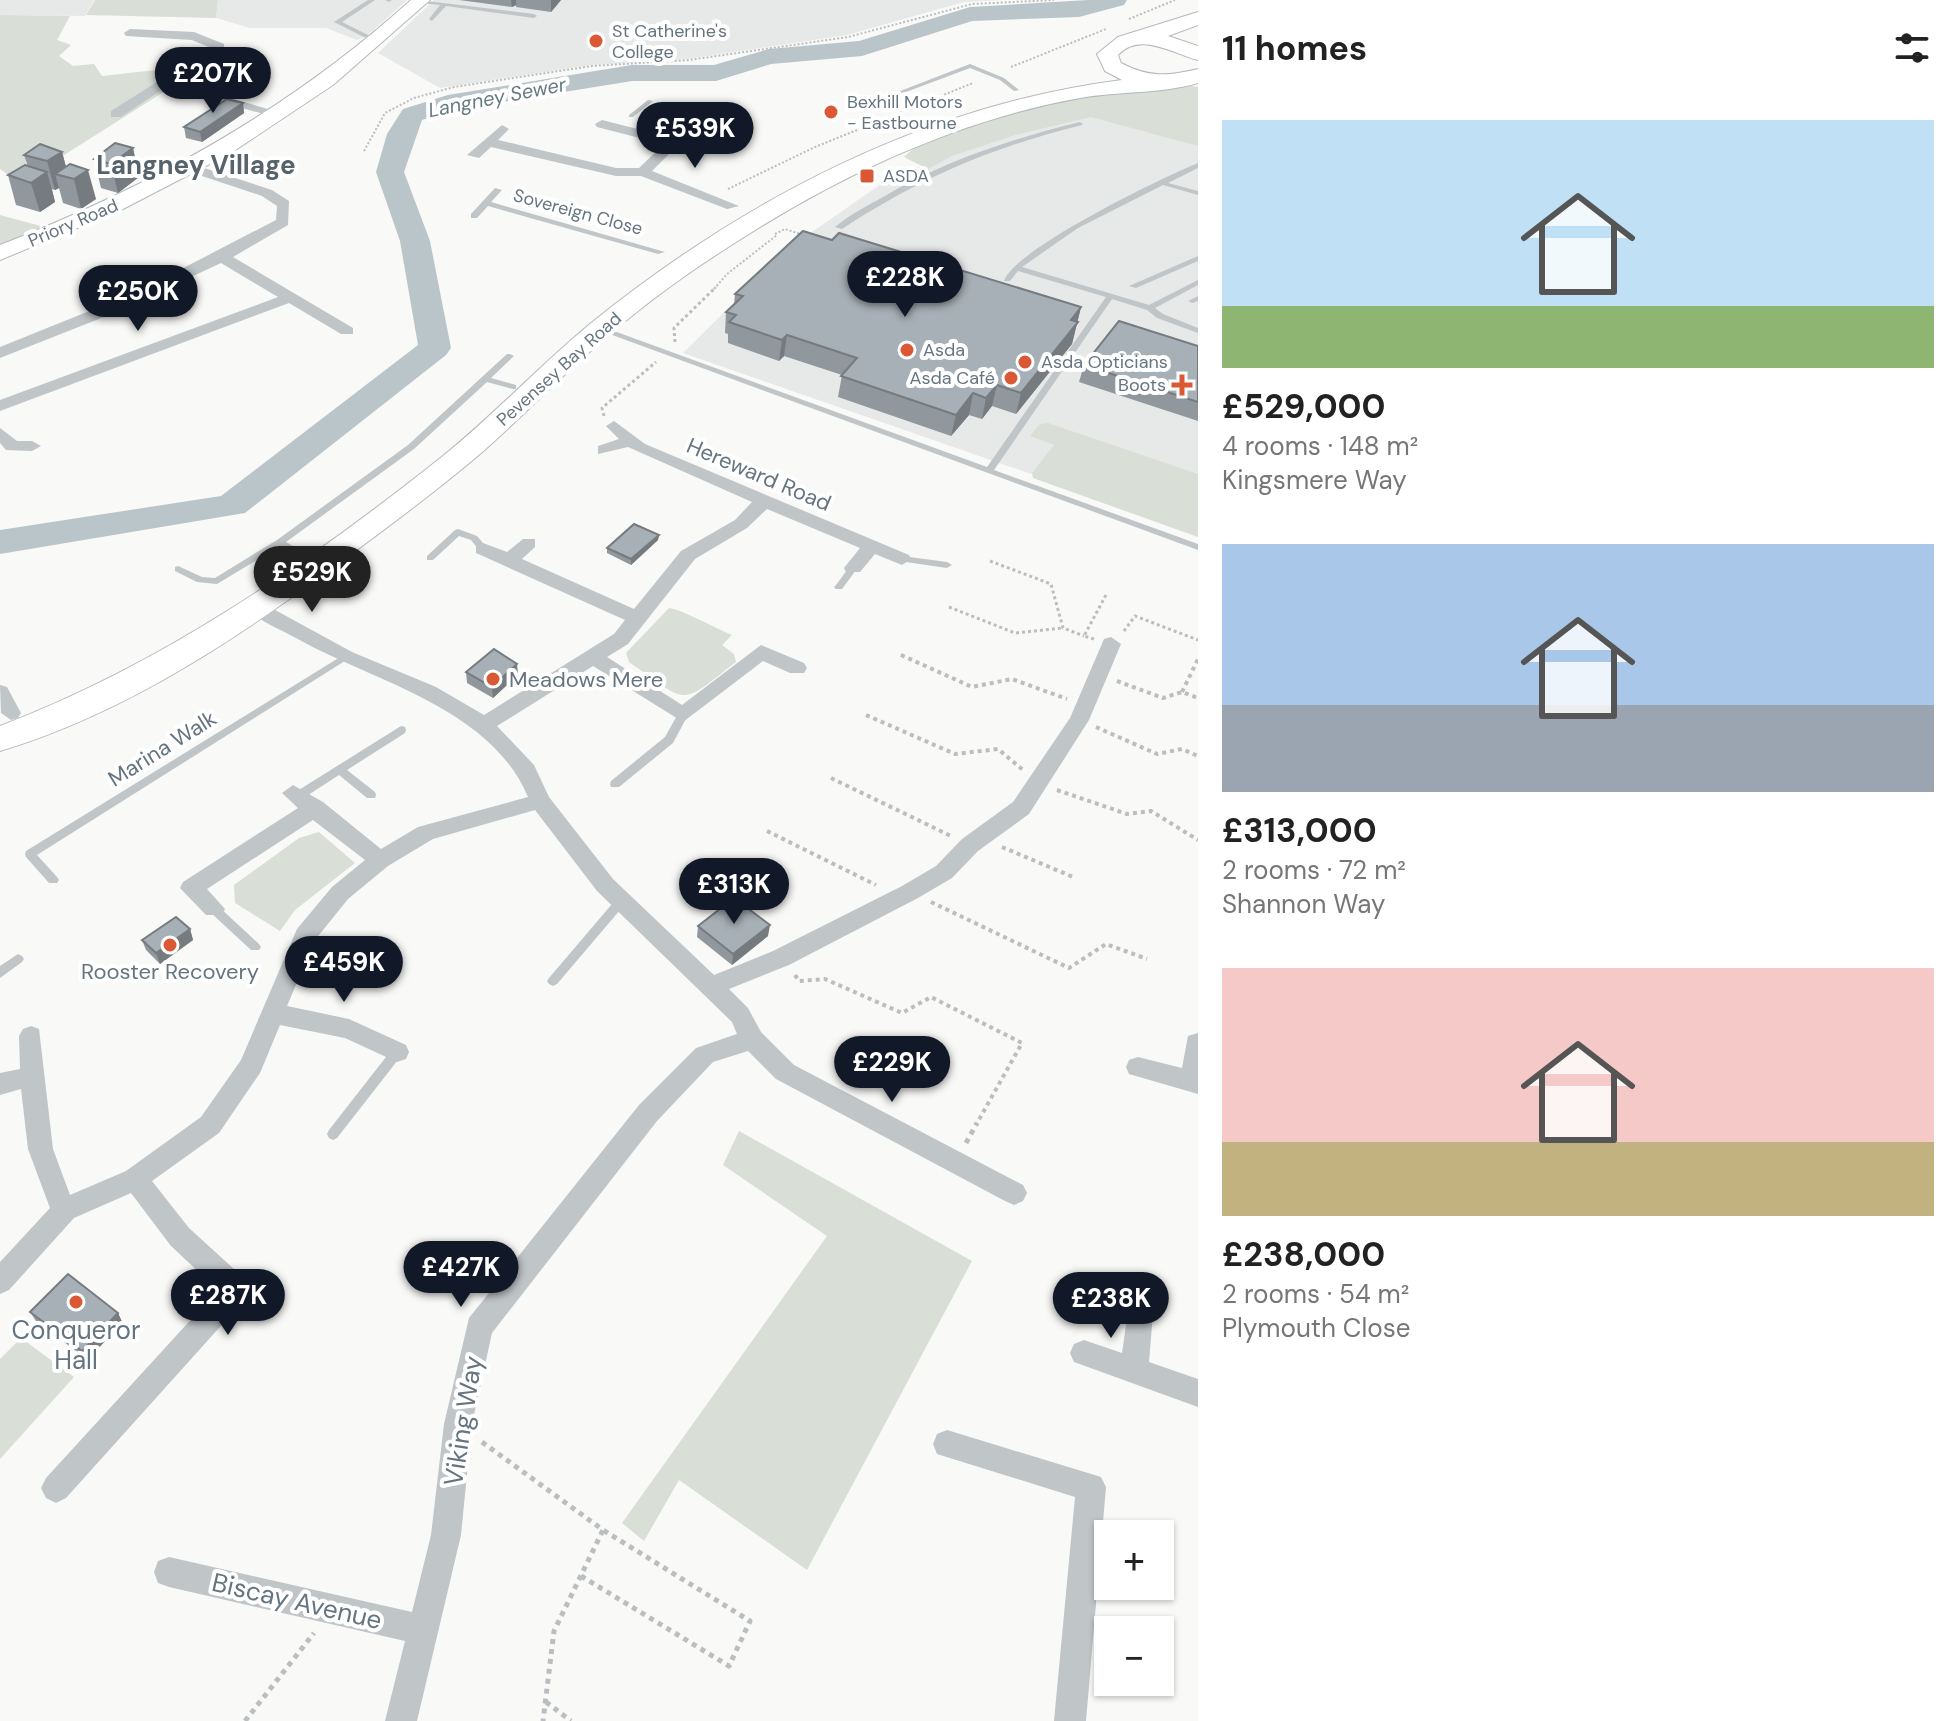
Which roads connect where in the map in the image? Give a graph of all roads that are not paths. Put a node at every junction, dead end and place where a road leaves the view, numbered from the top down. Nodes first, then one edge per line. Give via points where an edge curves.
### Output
1 (372, 0) edge
2 (420, 0) edge
3 (444, 5) junction
4 (534, 16) dead end
5 (432, 19) dead end
6 (1198, 21) edge
7 (130, 33) dead end
8 (1137, 40) junction
9 (376, 41) junction
10 (1197, 53) edge
11 (1107, 60) junction
12 (1194, 79) edge
13 (1156, 82) junction
14 (165, 83) junction
15 (1016, 90) junction
16 (880, 100) dead end
17 (650, 101) dead end
18 (116, 114) dead end
19 (278, 114) junction
20 (631, 116) joint
21 (602, 124) dead end
22 (1080, 124) dead end
23 (619, 128) junction
24 (502, 129) dead end
25 (488, 142) junction
26 (474, 155) dead end
27 (1198, 165) edge
28 (192, 168) junction
29 (643, 172) junction
30 (1162, 183) junction
31 (498, 190) dead end
32 (1198, 193) edge
33 (486, 203) junction
34 (741, 215) junction
35 (474, 216) dead end
36 (839, 227) road end
37 (661, 252) junction
38 (0, 253) edge
39 (224, 258) junction
40 (1196, 260) edge
41 (1016, 268) junction
42 (1007, 279) dead end
43 (1198, 282) edge
44 (1133, 286) dead end
45 (291, 297) junction
46 (1110, 297) junction
47 (1150, 308) junction
48 (600, 329) junction
49 (347, 331) dead end
50 (1198, 331) edge
51 (0, 353) edge
52 (510, 356) dead end
53 (500, 383) junction
54 (0, 406) edge
55 (614, 426) road end
56 (0, 433) edge
57 (630, 441) junction
58 (32, 446) dead end
59 (604, 450) dead end
60 (989, 471) junction
61 (763, 502) junction
62 (529, 543) dead end
63 (871, 547) junction
64 (1198, 547) edge
65 (291, 548) junction
66 (483, 549) joint
67 (430, 558) dead end
68 (902, 559) joint
69 (508, 561) junction
70 (947, 565) dead end
71 (853, 568) joint
72 (178, 569) dead end
73 (839, 587) dead end
74 (259, 609) junction
75 (639, 619) junction
76 (1111, 644) road end
77 (345, 657) junction
78 (595, 658) junction
79 (797, 668) dead end
80 (4, 707) edge
81 (683, 715) junction
82 (484, 725) junction
83 (401, 730) dead end
84 (0, 739) edge
85 (339, 769) junction
86 (615, 784) dead end
87 (371, 795) dead end
88 (302, 799) junction
89 (540, 801) junction
90 (380, 860) junction
91 (53, 880) dead end
92 (622, 900) junction
93 (214, 909) joint
94 (255, 947) dead end
95 (18, 959) dead end
96 (0, 973) edge
97 (553, 981) dead end
98 (712, 986) junction
99 (271, 1013) junction
100 (31, 1036) dead end
101 (752, 1039) junction
102 (1198, 1041) edge
103 (397, 1052) joint
104 (1138, 1067) dead end
105 (32, 1076) junction
106 (1195, 1083) edge
107 (0, 1084) edge
108 (333, 1134) dead end
109 (135, 1179) junction
110 (1014, 1193) dead end
111 (65, 1210) junction
112 (0, 1281) edge
113 (1139, 1313) dead end
114 (1084, 1353) dead end
115 (1134, 1371) junction
116 (1198, 1393) edge
117 (947, 1444) dead end
118 (56, 1488) dead end
119 (169, 1572) dead end
120 (425, 1630) junction
121 (401, 1721) edge
122 (1070, 1721) edge

1 - 9 lane via 337,22
2 - 3 lane
2 - 9 street, Priory Road
3 - 4 lane
3 - 5 lane
6 - 8 main road
6 - 10 main road
7 - 14 street via 194,36 220,47
8 - 10 main road via 1170,42
8 - 11 main road, Pevensey Bay Road via 1110,48
9 - 19 street, Priory Road
11 - 13 main road via 1122,73
11 - 15 main road, Pevensey Bay Road via 1076,78
12 - 13 main road, Pevensey Bay Road
13 - 34 main road, Pevensey Bay Road via 1105,87 961,123
14 - 18 street
14 - 19 street
15 - 16 lane via 970,66
15 - 34 main road, Pevensey Bay Road via 846,146
17 - 20 lane
19 - 28 street, Priory Road
20 - 23 street
21 - 23 street
22 - 36 lane via 949,163
23 - 29 street via 660,139 667,149
24 - 25 street
25 - 26 street
25 - 29 street via 616,172
27 - 30 lane
28 - 38 street, Priory Road
28 - 39 street via 267,193 284,204 283,222
29 - 34 street via 704,194
30 - 32 lane
30 - 41 lane via 1075,226
31 - 33 lane, Sovereign Close
33 - 35 lane, Sovereign Close
33 - 37 lane, Sovereign Close
34 - 37 main road, Pevensey Bay Road
34 - 48 main road, Pevensey Bay Road via 706,250
37 - 53 main road, Pevensey Bay Road
39 - 45 street
39 - 51 street
40 - 44 lane
41 - 42 lane
41 - 46 lane
43 - 47 lane
45 - 49 street
45 - 54 street
46 - 47 lane
46 - 60 lane
47 - 50 lane
48 - 60 lane
48 - 74 main road, Pevensey Bay Road via 468,450
52 - 53 lane
53 - 65 main road, Pevensey Bay Road via 418,468
55 - 57 street, Hereward Road
56 - 58 street via 12,446
57 - 59 street
57 - 61 street, Hereward Road
60 - 64 lane
61 - 63 street, Hereward Road
61 - 75 street via 741,524 688,555
62 - 69 street
63 - 68 street, Hereward Road
63 - 71 street
65 - 72 lane via 217,581 200,580
65 - 80 main road, Pevensey Bay Road via 202,622 124,664
66 - 67 lane via 474,538 458,532
66 - 69 street
68 - 70 lane
69 - 75 street
71 - 73 lane
74 - 77 street
74 - 84 main road, Pevensey Bay Road via 135,680
75 - 78 street
76 - 98 street via 1081,712 1021,808 975,841 944,872 781,958
77 - 82 street via 429,692
77 - 91 lane, Marina Walk via 30,854
78 - 81 street
78 - 82 street
79 - 81 street via 761,652
81 - 86 lane via 669,740
82 - 89 street via 527,770
83 - 85 lane
85 - 87 lane
85 - 88 lane
88 - 90 street
88 - 93 street via 191,888
89 - 90 street via 426,833
89 - 92 street
90 - 99 street via 340,893 305,935
92 - 97 lane
92 - 98 street
93 - 94 lane
95 - 96 lane
98 - 101 street via 740,1015
99 - 103 street via 349,1029
99 - 109 street via 251,1066 210,1125
100 - 105 street
101 - 110 street via 785,1072
101 - 120 street, Viking Way via 705,1055 648,1113 479,1327 458,1424 446,1535
102 - 106 street
103 - 108 lane
104 - 106 street
105 - 107 street
105 - 111 street via 42,1161
109 - 111 street
109 - 118 street via 180,1237 236,1289
111 - 112 street
113 - 115 street
114 - 115 street
115 - 116 street
117 - 122 street via 1091,1487
119 - 120 street, Biscay Avenue
120 - 121 street, Viking Way

